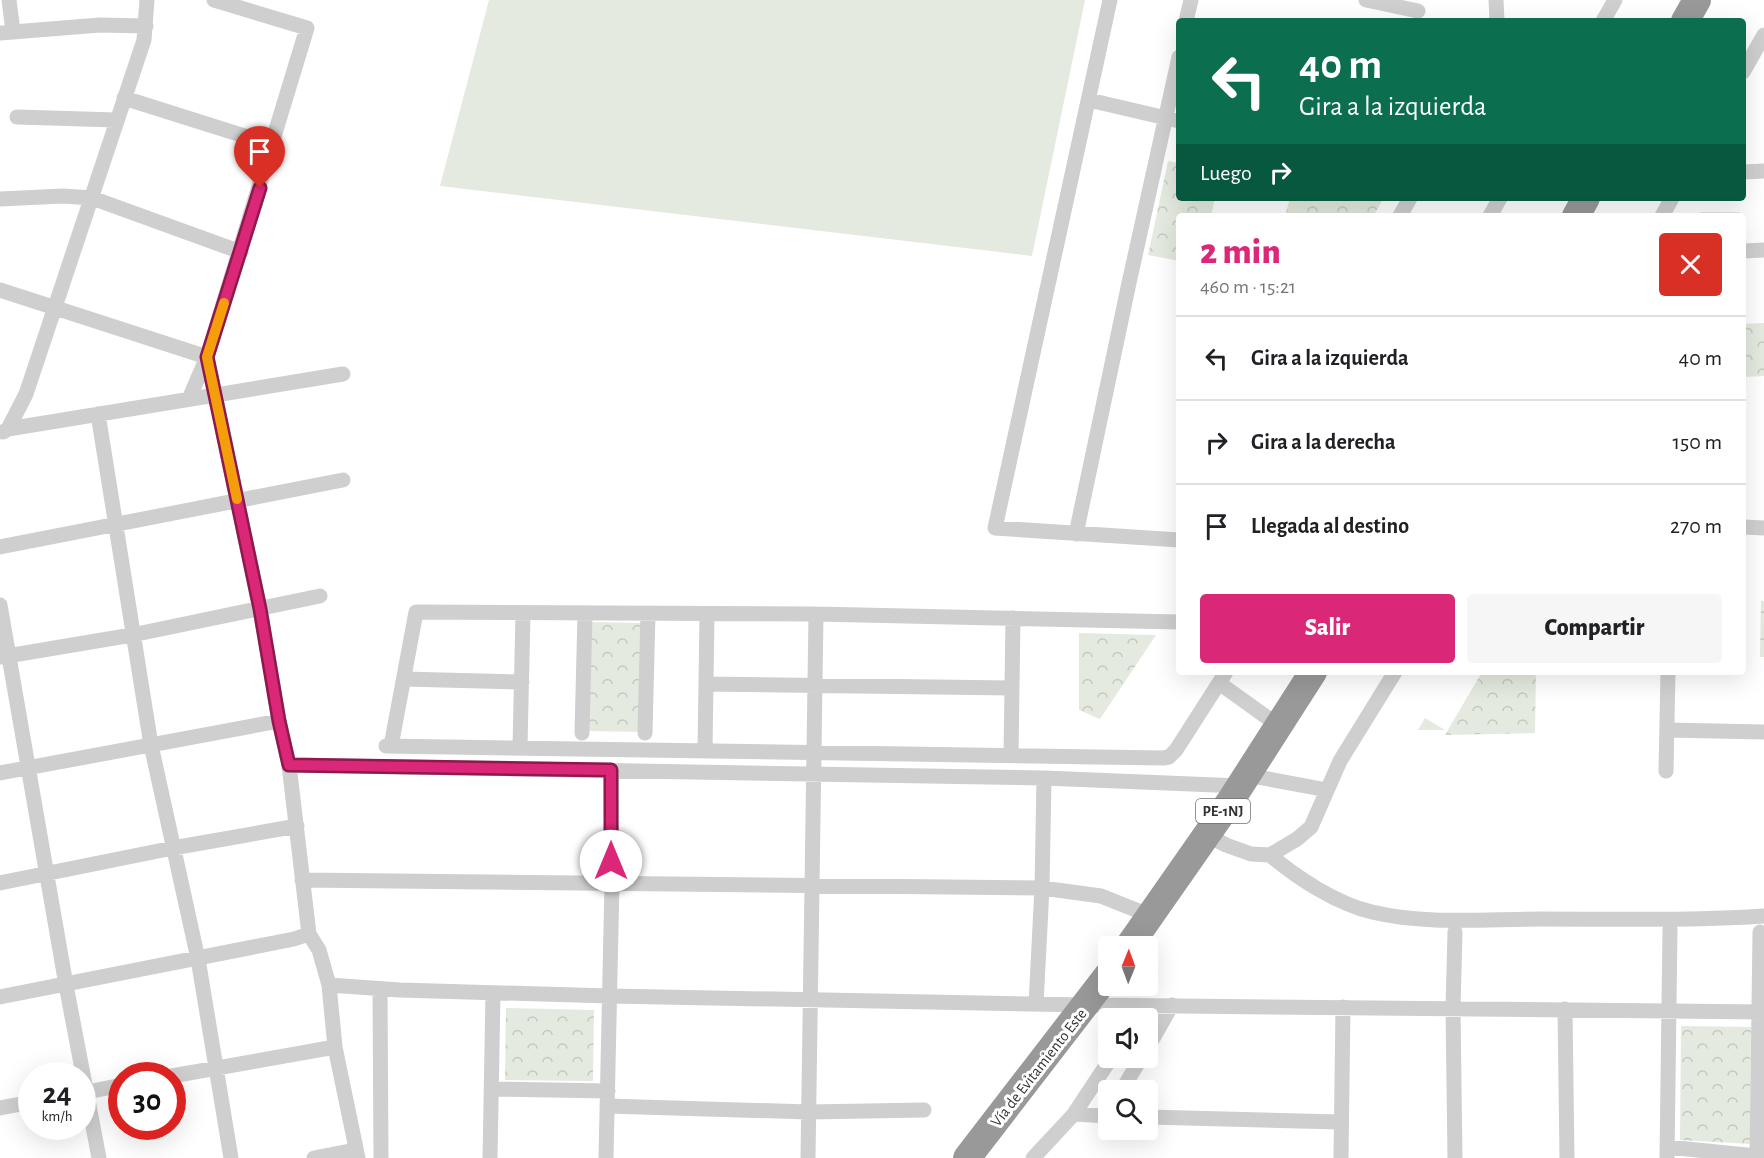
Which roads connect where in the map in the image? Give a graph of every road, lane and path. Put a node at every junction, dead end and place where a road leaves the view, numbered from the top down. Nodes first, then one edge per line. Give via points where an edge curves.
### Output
1 (9, 0) edge
2 (147, 0) edge
3 (214, 0) edge
4 (1110, 0) edge
5 (1191, 0) edge
6 (1366, 0) edge
7 (1496, 0) edge
8 (1615, 0) edge
9 (1697, 0) edge
10 (1418, 11) edge
11 (1187, 18) edge
12 (1497, 18) edge
13 (1605, 18) edge
14 (1687, 18) edge
15 (146, 26) junction
16 (6, 32) edge
17 (1764, 34) edge
18 (1746, 67) edge
19 (1176, 88) edge
20 (124, 98) junction
21 (1089, 100) junction
22 (17, 117) dead end
23 (1173, 119) edge
24 (116, 120) junction
25 (273, 145) junction
26 (1764, 171) edge
27 (1746, 172) edge
28 (92, 198) junction
29 (0, 199) edge
30 (1764, 250) edge
31 (1746, 251) edge
32 (241, 252) junction
33 (0, 290) edge
34 (55, 308) junction
35 (207, 357) junction
36 (344, 374) dead end
37 (215, 395) junction
38 (189, 399) junction
39 (98, 414) junction
40 (4, 431) edge
41 (343, 480) dead end
42 (238, 501) junction
43 (115, 525) junction
44 (1746, 527) edge
45 (1764, 528) edge
46 (1077, 534) junction
47 (1176, 540) edge
48 (0, 547) edge
49 (320, 596) dead end
50 (0, 605) edge
51 (260, 609) junction
52 (523, 613) junction
53 (585, 613) junction
54 (648, 613) junction
55 (707, 614) junction
56 (816, 614) junction
57 (1012, 618) junction
58 (1176, 622) edge
59 (132, 635) junction
60 (4, 657) edge
61 (1311, 675) edge
62 (1393, 675) edge
63 (1668, 675) edge
64 (1222, 677) edge
65 (404, 679) junction
66 (522, 682) junction
67 (706, 684) junction
68 (815, 686) junction
69 (1012, 688) junction
70 (279, 721) junction
71 (1279, 726) junction
72 (1667, 730) junction
73 (1764, 732) edge
74 (582, 733) dead end
75 (645, 733) dead end
76 (151, 745) junction
77 (520, 747) junction
78 (705, 750) junction
79 (814, 752) junction
80 (1011, 755) junction
81 (289, 765) junction
82 (28, 768) junction
83 (611, 770) junction
84 (1666, 771) dead end
85 (0, 774) edge
86 (814, 775) junction
87 (1044, 778) junction
88 (1243, 780) junction
89 (1327, 790) junction
90 (297, 826) junction
91 (1207, 835) junction
92 (173, 848) junction
93 (1270, 855) junction
94 (46, 874) junction
95 (302, 880) junction
96 (0, 883) edge
97 (612, 884) junction
98 (812, 886) junction
99 (1042, 888) junction
100 (1151, 916) junction
101 (1764, 916) edge
102 (1670, 929) dead end
103 (1455, 932) dead end
104 (1760, 932) dead end
105 (309, 934) junction
106 (1136, 936) edge
107 (198, 958) junction
108 (66, 985) junction
109 (329, 985) junction
110 (380, 989) junction
111 (1098, 989) edge
112 (493, 993) junction
113 (610, 996) junction
114 (0, 997) edge
115 (811, 999) junction
116 (1036, 1004) junction
117 (1087, 1005) junction
118 (1144, 1005) junction
119 (1172, 1005) junction
120 (1343, 1007) junction
121 (1142, 1008) edge
122 (1453, 1008) junction
123 (1565, 1009) junction
124 (1670, 1011) junction
125 (1761, 1012) edge
126 (1158, 1030) edge
127 (335, 1047) junction
128 (79, 1062) edge
129 (217, 1067) junction
130 (1104, 1068) edge
131 (186, 1073) edge
132 (491, 1089) junction
133 (608, 1098) junction
134 (18, 1105) edge
135 (0, 1108) edge
136 (924, 1110) dead end
137 (809, 1112) junction
138 (1074, 1114) junction
139 (1098, 1115) edge
140 (1158, 1117) edge
141 (1340, 1122) junction
142 (95, 1140) edge
143 (1667, 1153) edge
144 (356, 1154) edge
145 (1757, 1157) edge
146 (99, 1158) edge
147 (231, 1158) edge
148 (314, 1158) edge
149 (381, 1158) edge
150 (490, 1158) edge
151 (606, 1158) edge
152 (808, 1158) edge
153 (967, 1158) edge
154 (1033, 1158) edge
155 (1341, 1158) edge
156 (1455, 1158) edge
157 (1567, 1158) edge

1 - 16 street
2 - 15 street
3 - 25 street via 307,28
4 - 21 street
5 - 11 street
6 - 10 street
7 - 12 street
8 - 13 street
9 - 14 highway
15 - 16 street
15 - 20 street
17 - 18 street
19 - 23 street
20 - 24 street
20 - 25 street
21 - 23 street
21 - 46 street via 995,528
22 - 24 street
23 - 46 street via 1129,283
24 - 28 street
25 - 32 street
26 - 27 street
28 - 29 street
28 - 32 street
28 - 34 street
30 - 31 street
32 - 35 street
33 - 34 street
34 - 35 street
34 - 40 street via 26,394
35 - 37 street
35 - 38 street
36 - 37 street
37 - 38 street
37 - 42 street
38 - 39 street
39 - 40 street
39 - 43 street
41 - 42 street
42 - 43 street
42 - 51 street
43 - 48 street
43 - 59 street
44 - 45 street
46 - 47 street
49 - 51 street
50 - 60 street
51 - 59 street
51 - 70 street
52 - 53 street
52 - 65 street via 416,612
52 - 66 street
53 - 54 street
53 - 74 street
54 - 55 street
54 - 75 street
55 - 56 street
55 - 67 street
56 - 57 street
56 - 68 street
57 - 58 street
57 - 69 street
59 - 60 street
59 - 76 street
60 - 82 street
61 - 71 highway, PE-1NJ
62 - 89 street via 1340,761
63 - 72 street
64 - 71 street
64 - 80 street via 1169,757
65 - 66 street
65 - 77 street via 388,746
66 - 77 street
67 - 68 street
67 - 78 street
68 - 69 street
68 - 79 street
69 - 80 street
70 - 76 street
70 - 81 street
71 - 88 highway, PE-1NJ
72 - 73 street
72 - 84 street
76 - 82 street
76 - 92 street
77 - 78 street
78 - 79 street
79 - 80 street
79 - 86 street
81 - 83 street
81 - 90 street
82 - 85 street
82 - 94 street
83 - 86 street
83 - 97 street
86 - 87 street
86 - 98 street
87 - 88 street
87 - 99 street
88 - 89 street
88 - 91 highway, PE-1NJ
89 - 93 street via 1311,827
90 - 92 street
90 - 95 street
91 - 93 street via 1251,854
91 - 100 highway, PE-1NJ
92 - 94 street
92 - 107 street
93 - 101 street via 1348,905 1395,916 1454,919
94 - 96 street
94 - 108 street
95 - 97 street
95 - 105 street
97 - 98 street
97 - 113 street
98 - 99 street
98 - 115 street
99 - 100 street via 1101,896
99 - 116 street
100 - 106 highway, PE-1NJ
102 - 124 street
103 - 122 street
104 - 125 street
105 - 107 street
105 - 109 street via 320,950
107 - 108 street
107 - 129 street
108 - 114 street
108 - 128 street
109 - 110 street
109 - 127 street
110 - 112 street
110 - 149 street
111 - 117 highway, Vía de Evitamiento Este
112 - 113 street
112 - 132 street
113 - 115 street
113 - 133 street
115 - 116 street
115 - 137 street
116 - 117 street
117 - 118 street
117 - 153 highway, Vía de Evitamiento Este
118 - 119 street
118 - 121 street
119 - 120 street
119 - 126 street
120 - 122 street
120 - 141 street
122 - 123 street
122 - 156 street
123 - 124 street
123 - 157 street
124 - 125 street
124 - 143 street
125 - 145 street
127 - 129 street
127 - 144 street
129 - 131 street
129 - 147 street
130 - 138 street
132 - 133 street
132 - 150 street
133 - 137 street
133 - 151 street
134 - 135 street
136 - 137 street
137 - 152 street
138 - 139 street
138 - 154 street
140 - 141 street
141 - 155 street
142 - 146 street
143 - 145 street
144 - 148 street

